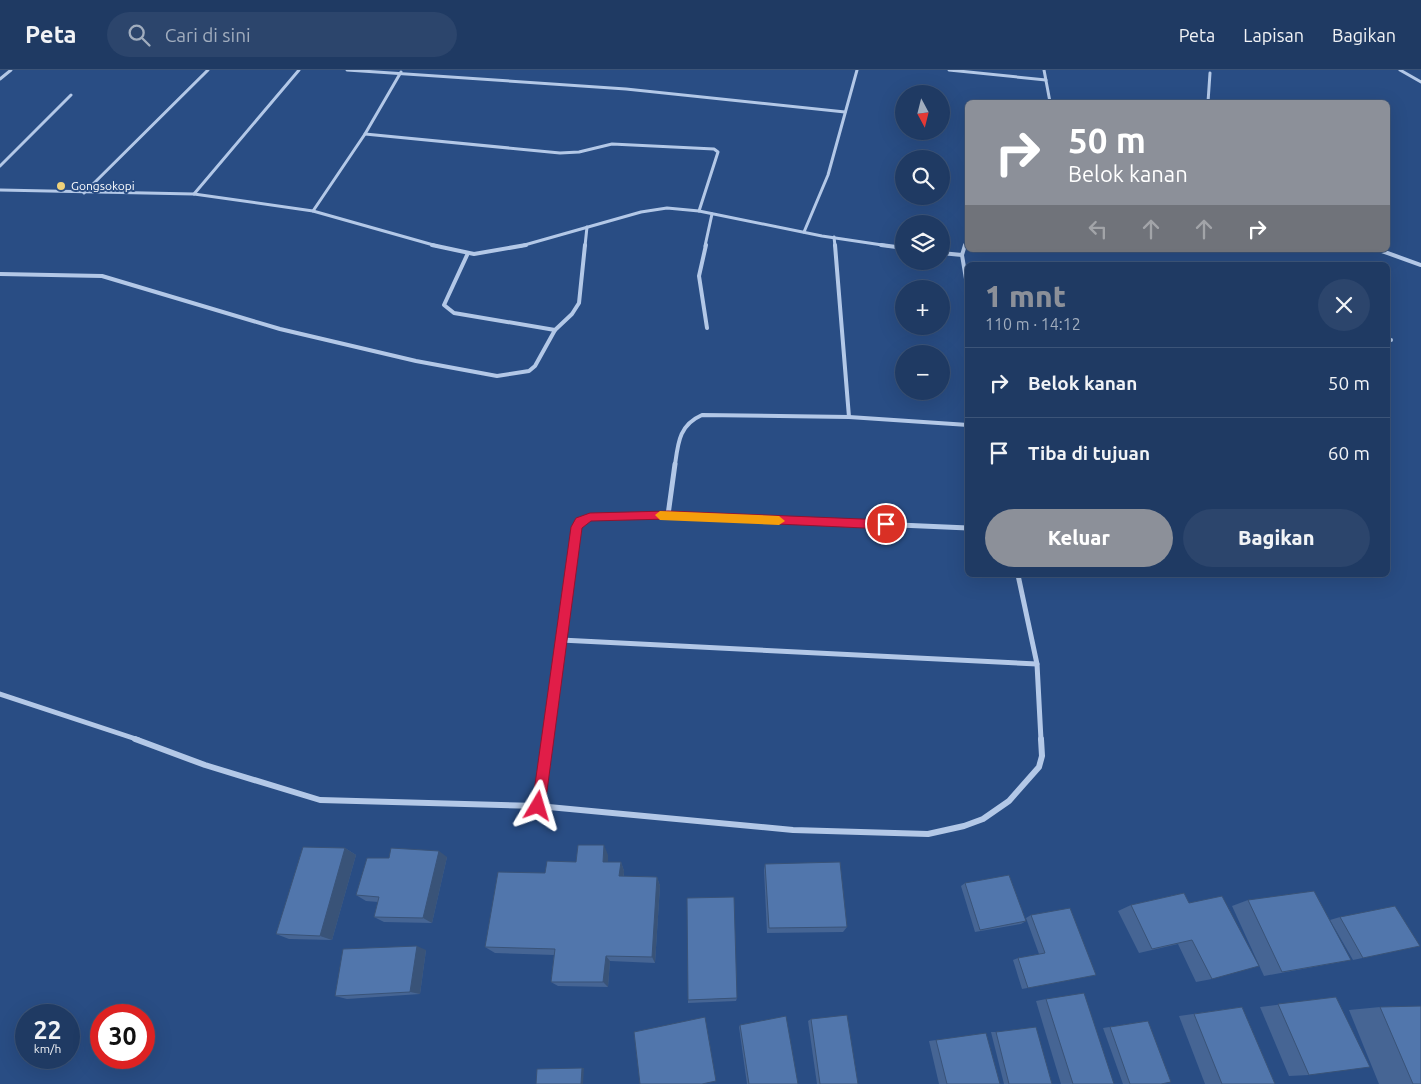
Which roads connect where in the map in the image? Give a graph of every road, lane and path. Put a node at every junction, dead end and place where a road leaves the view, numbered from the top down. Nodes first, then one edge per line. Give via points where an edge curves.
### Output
1 (11, 70) edge
2 (208, 70) edge
3 (299, 70) edge
4 (347, 70) edge
5 (857, 70) edge
6 (949, 70) edge
7 (1044, 70) edge
8 (1400, 70) edge
9 (401, 71) edge
10 (1210, 73) dead end
11 (0, 79) edge
12 (1046, 80) junction
13 (1421, 82) edge
14 (71, 95) dead end
15 (1050, 100) edge
16 (1208, 100) edge
17 (845, 112) junction
18 (365, 134) junction
19 (0, 166) edge
20 (0, 190) edge
21 (84, 193) junction
22 (194, 194) junction
23 (312, 210) junction
24 (699, 211) junction
25 (712, 214) junction
26 (587, 227) junction
27 (804, 232) junction
28 (834, 238) junction
29 (965, 246) edge
30 (895, 247) edge
31 (1385, 252) edge
32 (468, 253) junction
33 (950, 254) edge
34 (962, 255) junction
35 (1421, 265) edge
36 (965, 266) edge
37 (0, 274) edge
38 (708, 328) dead end
39 (555, 330) junction
40 (849, 417) junction
41 (965, 425) edge
42 (668, 515) junction
43 (965, 528) edge
44 (1018, 577) edge
45 (561, 640) junction
46 (1037, 664) junction
47 (0, 694) edge
48 (538, 806) junction

1 - 11 street
2 - 21 street
3 - 22 street
4 - 9 street
5 - 17 street
6 - 12 street
7 - 12 street
8 - 13 street
9 - 17 street via 626,88
9 - 18 street
10 - 16 street
12 - 15 street
14 - 19 street
17 - 27 street via 828,175
18 - 23 street
18 - 24 street via 560,152 579,152 612,144 714,149 718,152
20 - 21 street
21 - 22 street
22 - 23 street
23 - 32 street
24 - 25 street
24 - 26 street via 657,209
25 - 27 street
25 - 38 street via 699,276
26 - 32 street via 496,252
26 - 39 street via 579,302
27 - 28 street
28 - 30 street
28 - 40 street
29 - 34 street
31 - 35 street
32 - 39 street via 444,305 454,313
33 - 34 street
34 - 36 street
37 - 39 street via 102,276 280,329 497,376 529,371
40 - 41 street
40 - 42 street via 727,413 695,418 683,429 678,440
42 - 43 street
42 - 45 street via 590,517 580,521 576,527
44 - 46 street
45 - 46 street
45 - 48 street
46 - 48 street via 1042,756 1039,767 1010,801 983,819 964,826 928,834 793,830
47 - 48 street via 223,771 320,800

